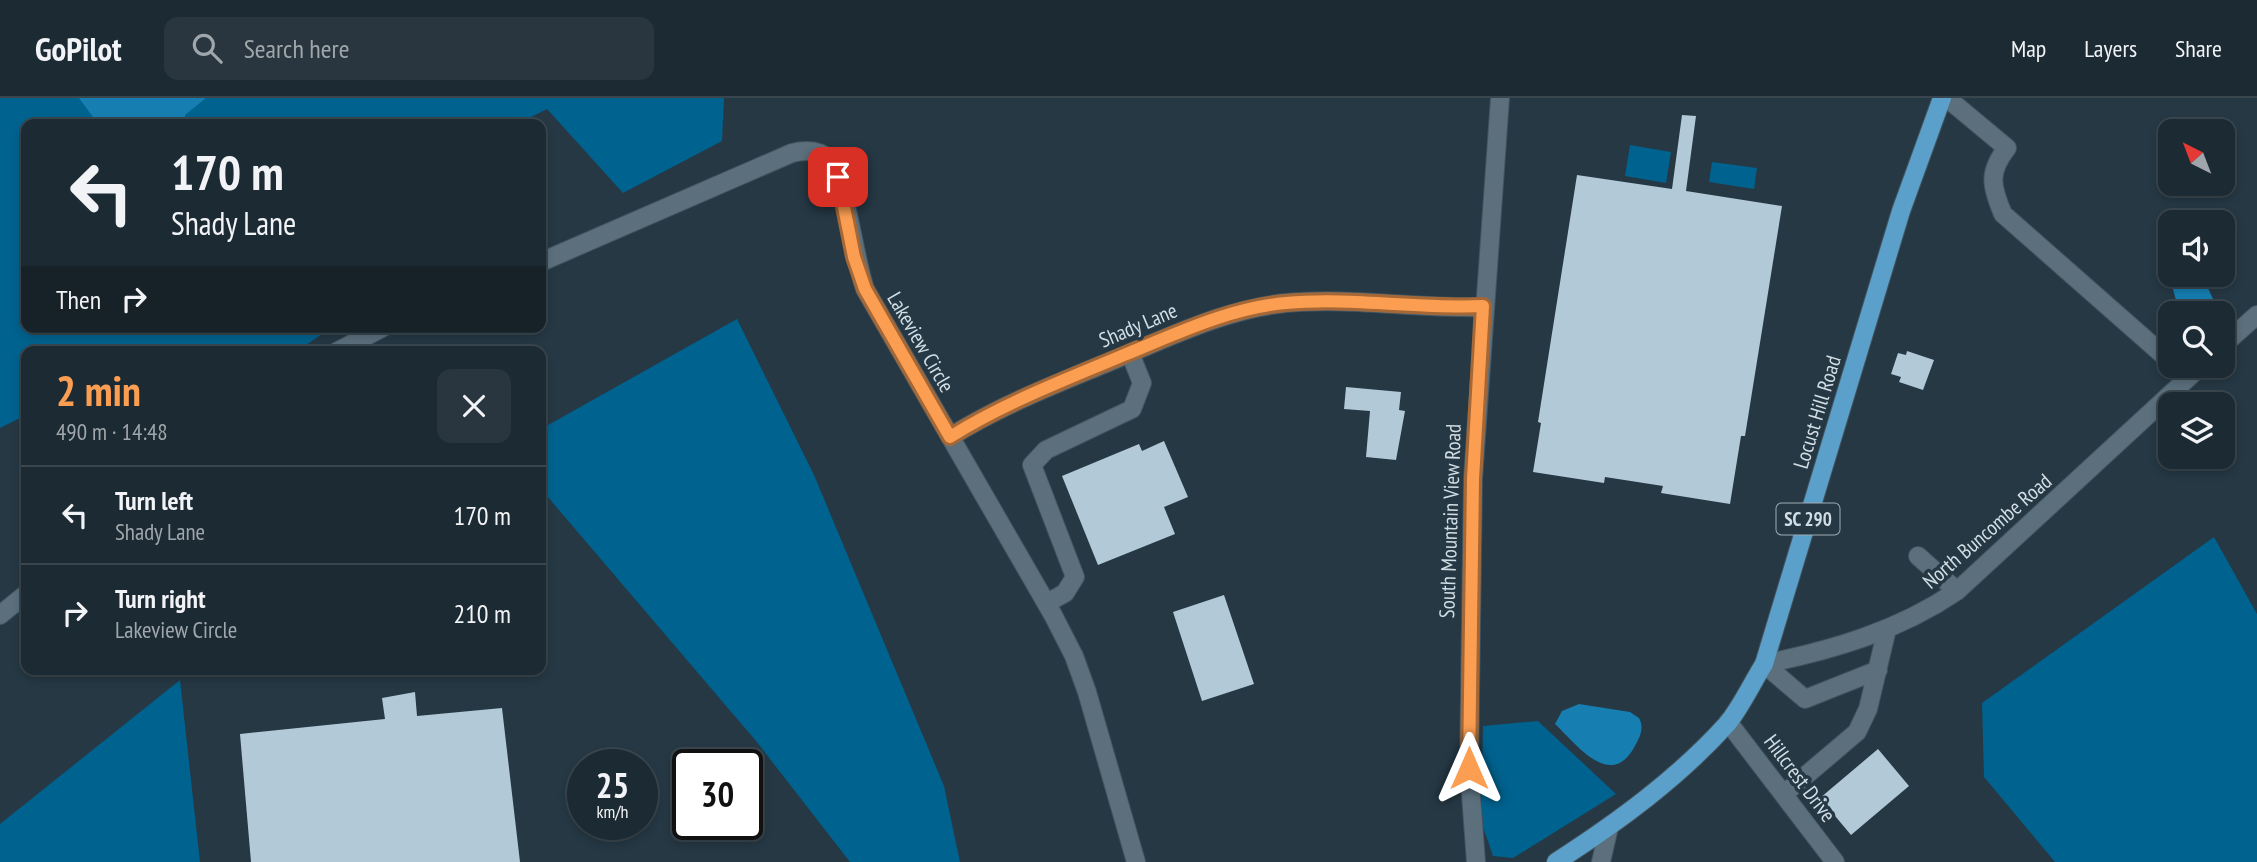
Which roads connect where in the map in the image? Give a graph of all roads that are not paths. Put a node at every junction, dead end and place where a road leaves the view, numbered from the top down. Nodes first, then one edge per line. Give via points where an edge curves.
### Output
1 (1500, 98) edge
2 (1944, 98) edge
3 (546, 260) edge
4 (1483, 306) junction
5 (2257, 315) edge
6 (372, 333) edge
7 (2235, 334) edge
8 (348, 346) edge
9 (2158, 350) edge
10 (1130, 353) junction
11 (2180, 378) edge
12 (950, 437) junction
13 (1918, 556) dead end
14 (1957, 591) junction
15 (21, 598) edge
16 (1047, 603) junction
17 (0, 615) edge
18 (1887, 629) junction
19 (1764, 664) junction
20 (1878, 670) junction
21 (1728, 722) junction
22 (1784, 794) junction
23 (1609, 827) junction
24 (1136, 862) edge
25 (1476, 862) edge
26 (1556, 862) edge
27 (1601, 862) edge
28 (1835, 862) edge

1 - 4 street, South Mountain View Road
2 - 9 street via 2007,148 1994,166 1994,193 2003,214
2 - 19 main road, Locust Hill Road / SC 290 via 1901,211
3 - 12 street, Lakeview Circle via 792,153 815,152 831,162 838,177 865,289
4 - 10 street, Shady Lane via 1282,303 1202,323
4 - 25 street, South Mountain View Road via 1469,643 1469,768
5 - 7 street
6 - 8 street
10 - 12 street, Shady Lane via 981,417
10 - 16 street via 1142,383 1132,409 1046,450 1032,465 1075,577 1065,593
11 - 14 street, North Buncombe Road
12 - 16 street, Lakeview Circle
13 - 14 street
14 - 18 street, North Buncombe Road
15 - 17 street
16 - 24 street, Lakeview Circle via 1087,692
18 - 19 street, North Buncombe Road via 1822,652
18 - 20 street
19 - 20 street via 1805,699
19 - 21 main road, Locust Hill Road / SC 290
20 - 22 street via 1857,732
21 - 22 street, Hillcrest Drive
21 - 23 main road, Locust Hill Road / SC 290 via 1667,782
22 - 28 street, Hillcrest Drive
23 - 26 main road, Locust Hill Road / SC 290
23 - 27 street

